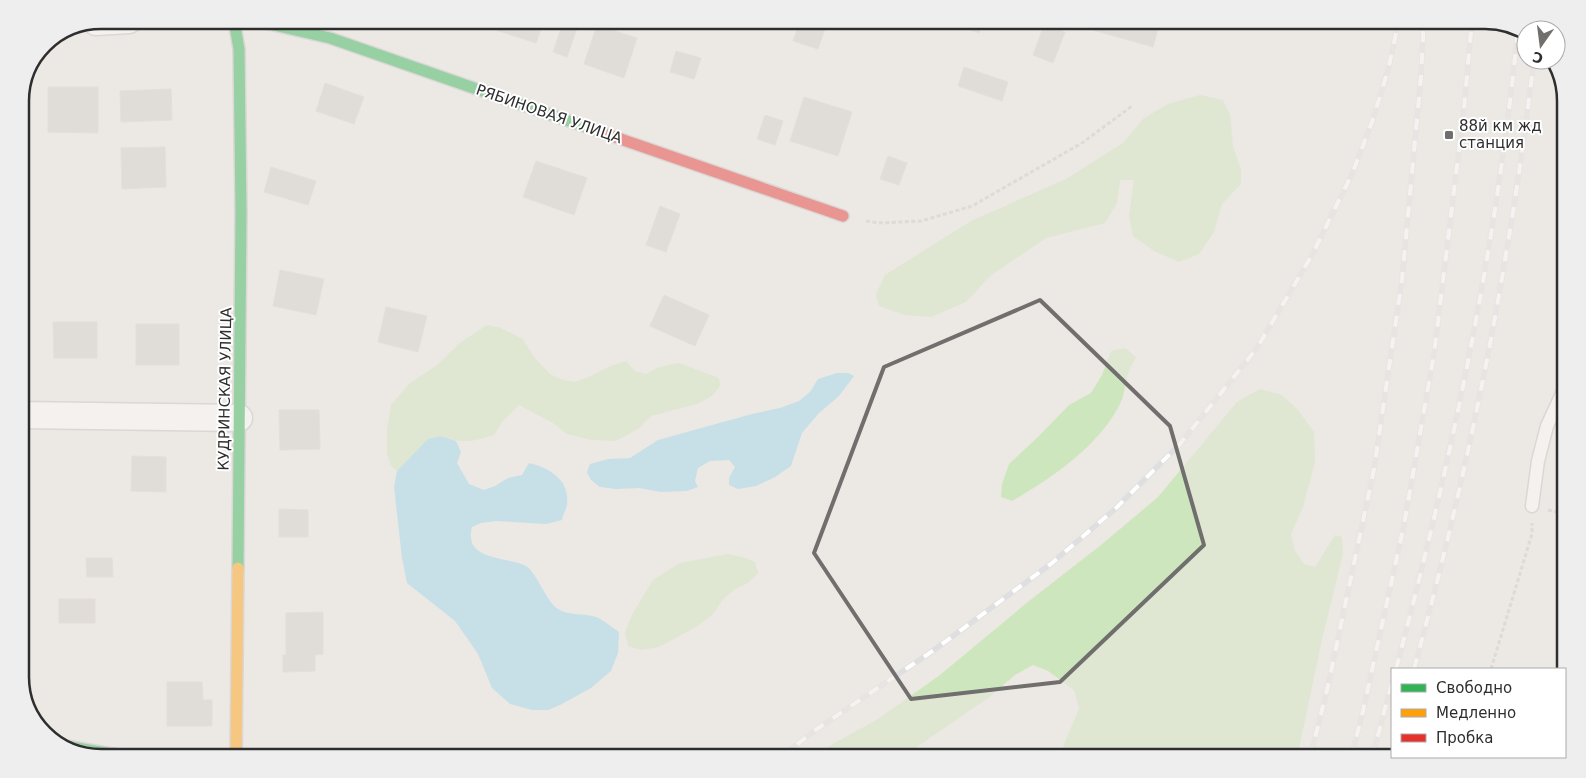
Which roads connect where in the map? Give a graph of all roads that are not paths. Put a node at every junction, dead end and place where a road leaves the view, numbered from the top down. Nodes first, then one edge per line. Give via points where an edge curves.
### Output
1 (236, 29) edge
2 (292, 29) edge
3 (843, 216) road end
4 (1557, 404) edge
5 (29, 415) edge
6 (239, 418) junction
7 (1532, 506) road end
8 (236, 749) edge

1 - 6 street, КУДРИНСКАЯ УЛИЦА via 239,49 241,207
2 - 3 street, РЯБИНОВАЯ УЛИЦА via 330,38
4 - 7 lane via 1547,426 1538,462
5 - 6 street
6 - 8 street, КУДРИНСКАЯ УЛИЦА

